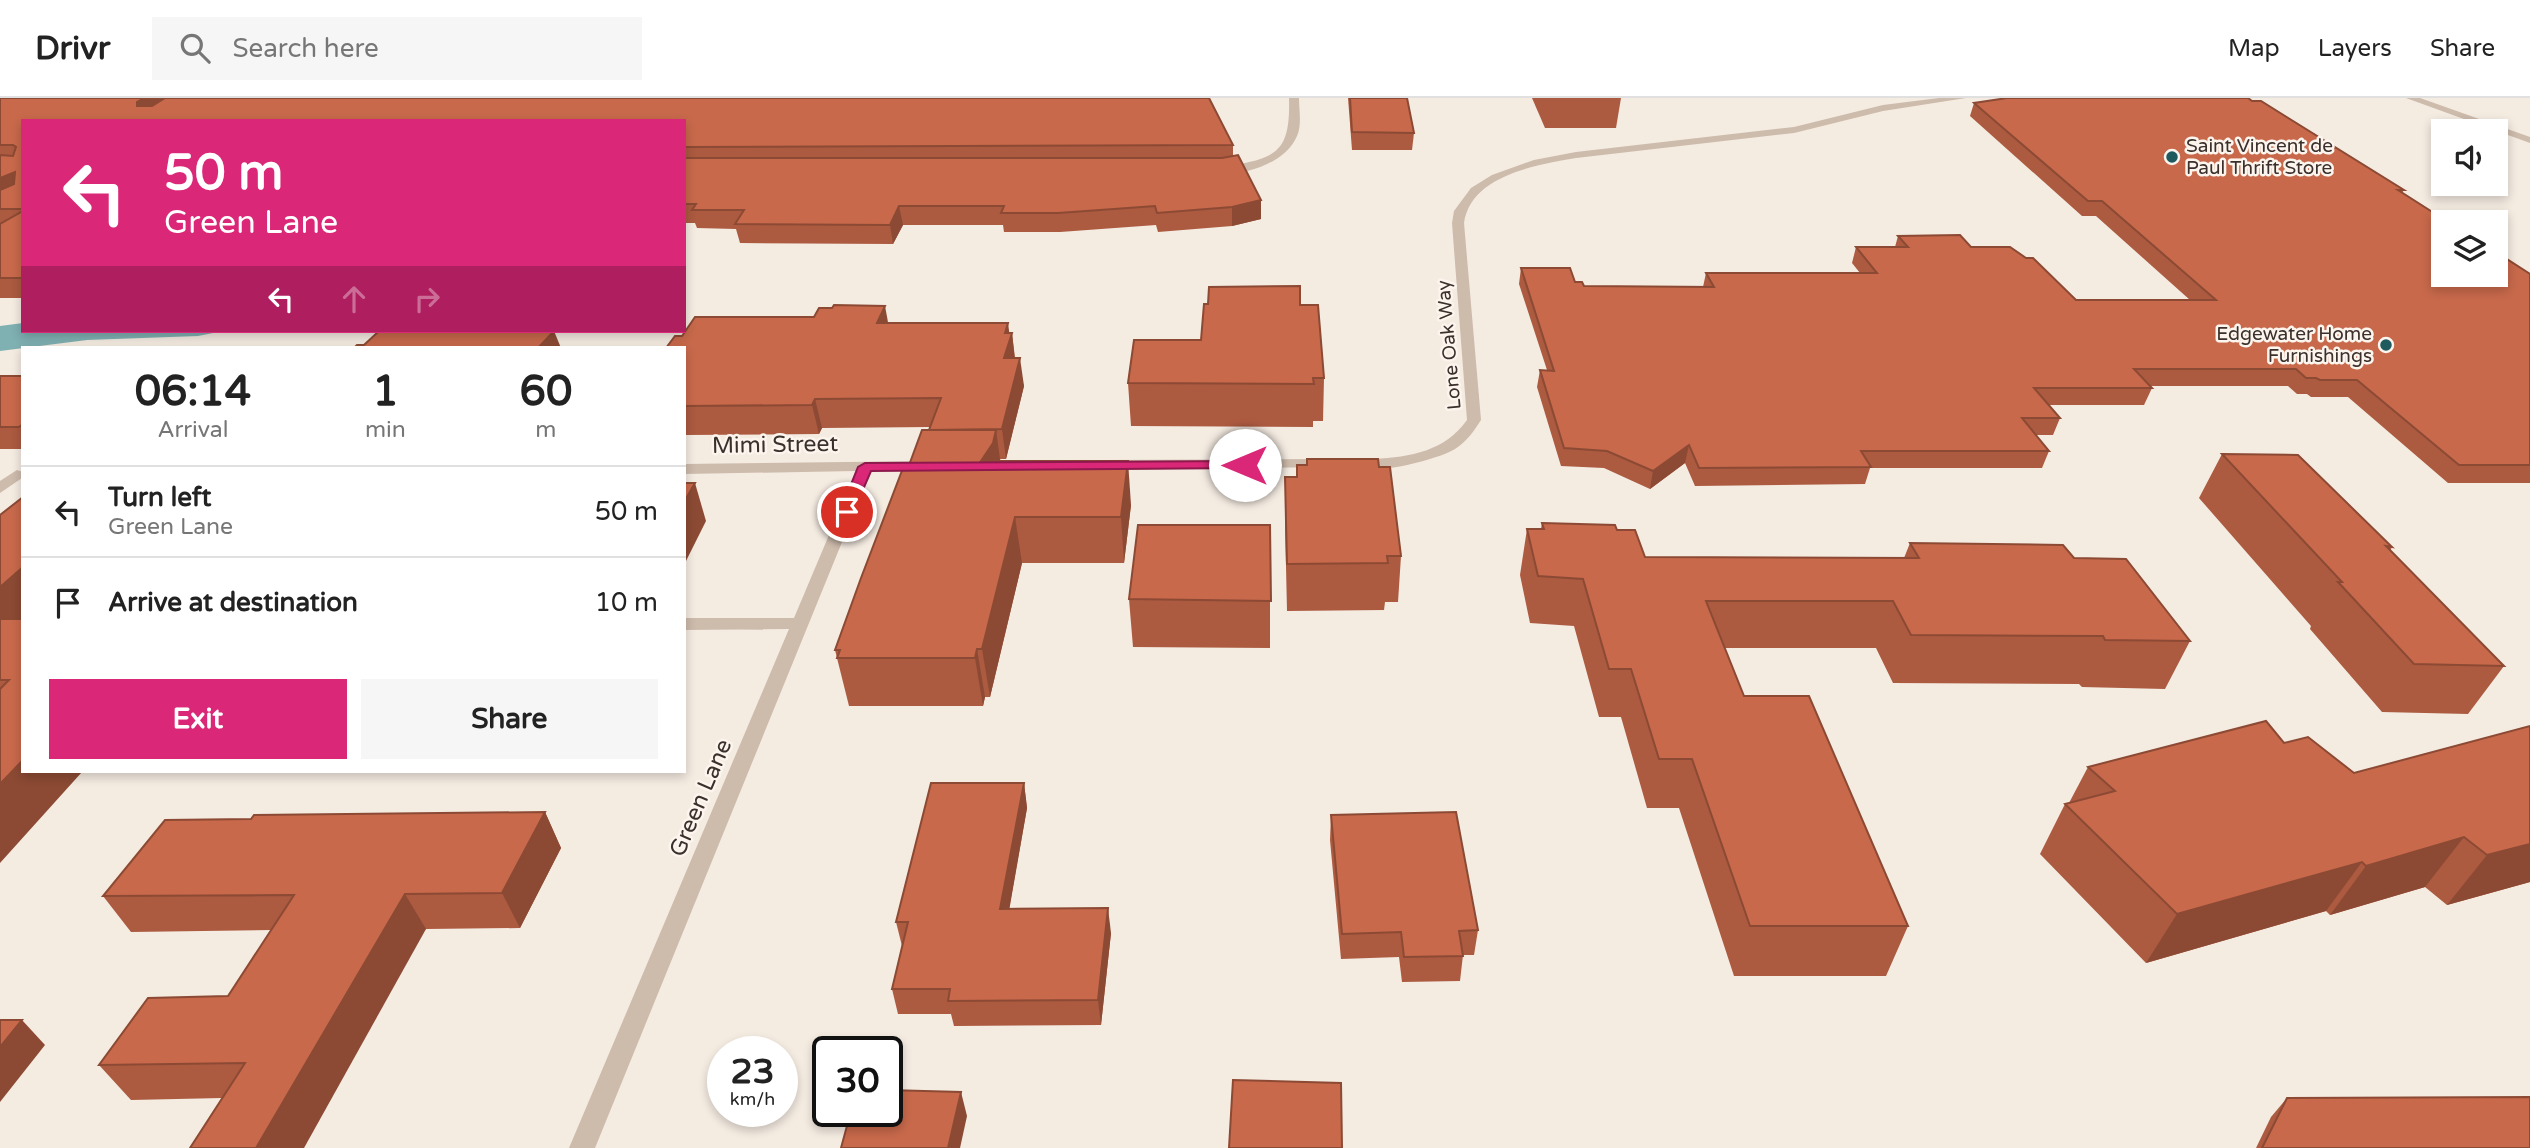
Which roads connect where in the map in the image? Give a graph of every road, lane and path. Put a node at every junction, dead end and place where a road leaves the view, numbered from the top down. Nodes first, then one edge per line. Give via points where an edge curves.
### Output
1 (1294, 98) edge
2 (1961, 98) edge
3 (2411, 98) edge
4 (2530, 140) edge
5 (1208, 171) edge
6 (1094, 465) edge
7 (943, 466) edge
8 (865, 467) junction
9 (686, 469) edge
10 (17, 475) dead end
11 (0, 488) edge
12 (800, 623) junction
13 (686, 624) edge
14 (582, 1148) edge

1 - 5 street via 1294,133 1283,150 1246,166
2 - 6 street, Lone Oak Way via 1883,108 1794,130 1557,158 1485,183 1468,197 1458,223 1475,413 1465,434 1442,450 1404,461 1360,464
3 - 4 street
7 - 8 street
8 - 9 street, Mimi Street
8 - 12 street, Green Lane
10 - 11 street
12 - 13 street
12 - 14 street, Green Lane

